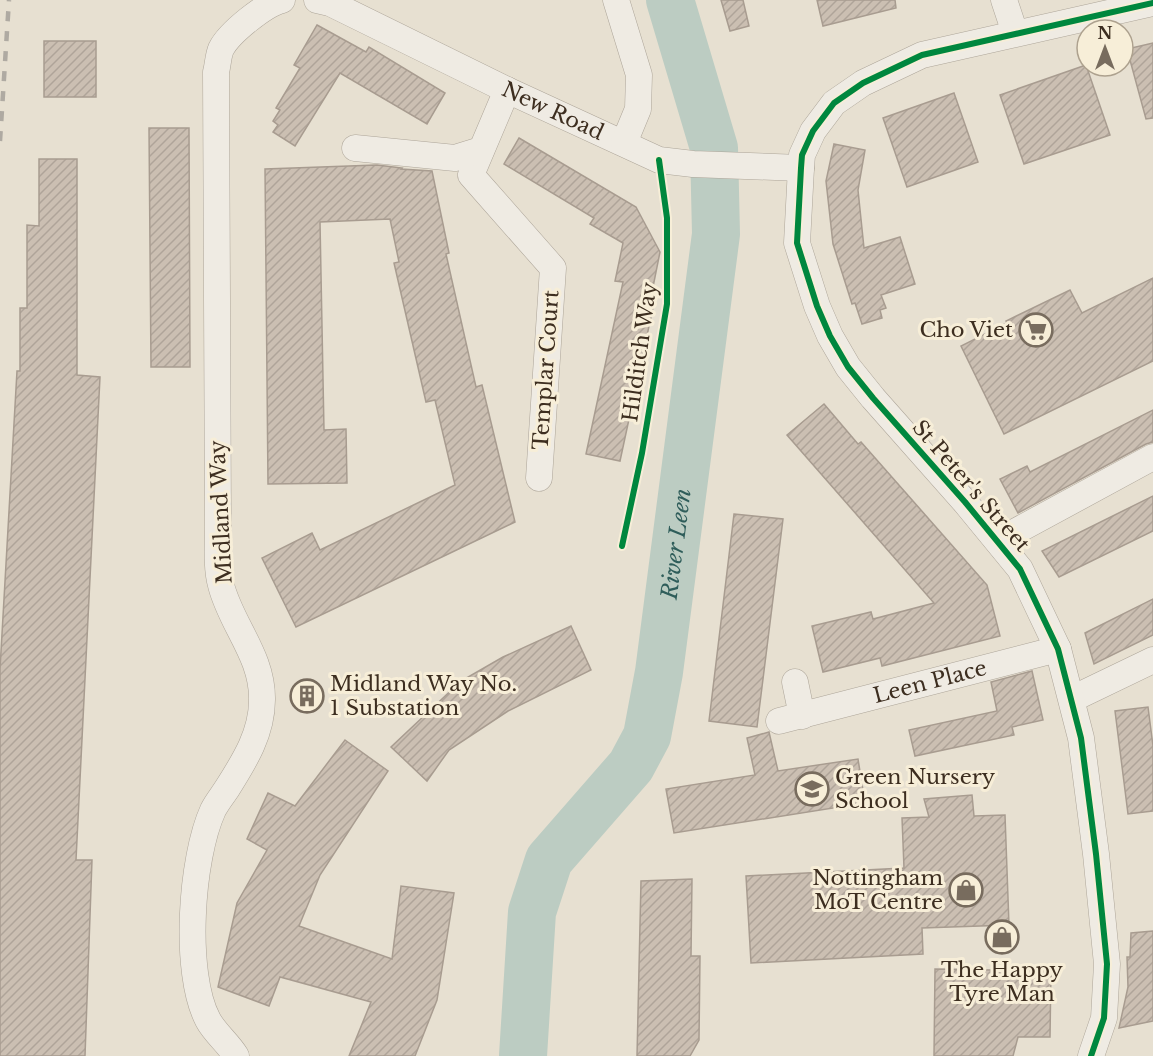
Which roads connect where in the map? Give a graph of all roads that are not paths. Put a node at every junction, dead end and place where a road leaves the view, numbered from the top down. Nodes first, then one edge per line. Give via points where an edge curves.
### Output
1 (282, 0) edge
2 (317, 0) edge
3 (616, 0) edge
4 (1004, 0) edge
5 (1153, 3) edge
6 (1015, 33) junction
7 (507, 90) junction
8 (624, 142) junction
9 (355, 148) dead end
10 (481, 150) junction
11 (801, 168) junction
12 (1153, 457) edge
13 (539, 478) dead end
14 (998, 541) junction
15 (1058, 649) junction
16 (1153, 660) edge
17 (795, 682) dead end
18 (1072, 699) junction
19 (236, 1056) edge
20 (1091, 1056) edge

1 - 19 street, Midland Way via 253,15 237,30 221,49 216,72 220,584 260,676 262,713 257,736 213,809 205,833 199,857 192,961 208,1021
2 - 7 street, New Road
3 - 8 street via 639,75 638,109
4 - 6 street
5 - 6 street, St Peter's Street
6 - 11 street, St Peter's Street via 922,55 863,82 834,103 813,131 802,155
7 - 8 street, New Road
7 - 10 street, Templar Court
8 - 11 street, New Road via 659,160
9 - 10 street via 455,158
10 - 13 street, Templar Court via 471,175 553,268
11 - 14 street, St Peter's Street via 797,243 830,336 873,398
12 - 14 street
14 - 15 street, St Peter's Street via 1020,569
15 - 17 street, Leen Place via 791,718
15 - 18 street, St Peter's Street
16 - 18 street
18 - 20 street, St Peter's Street via 1089,797 1107,964 1104,1018

